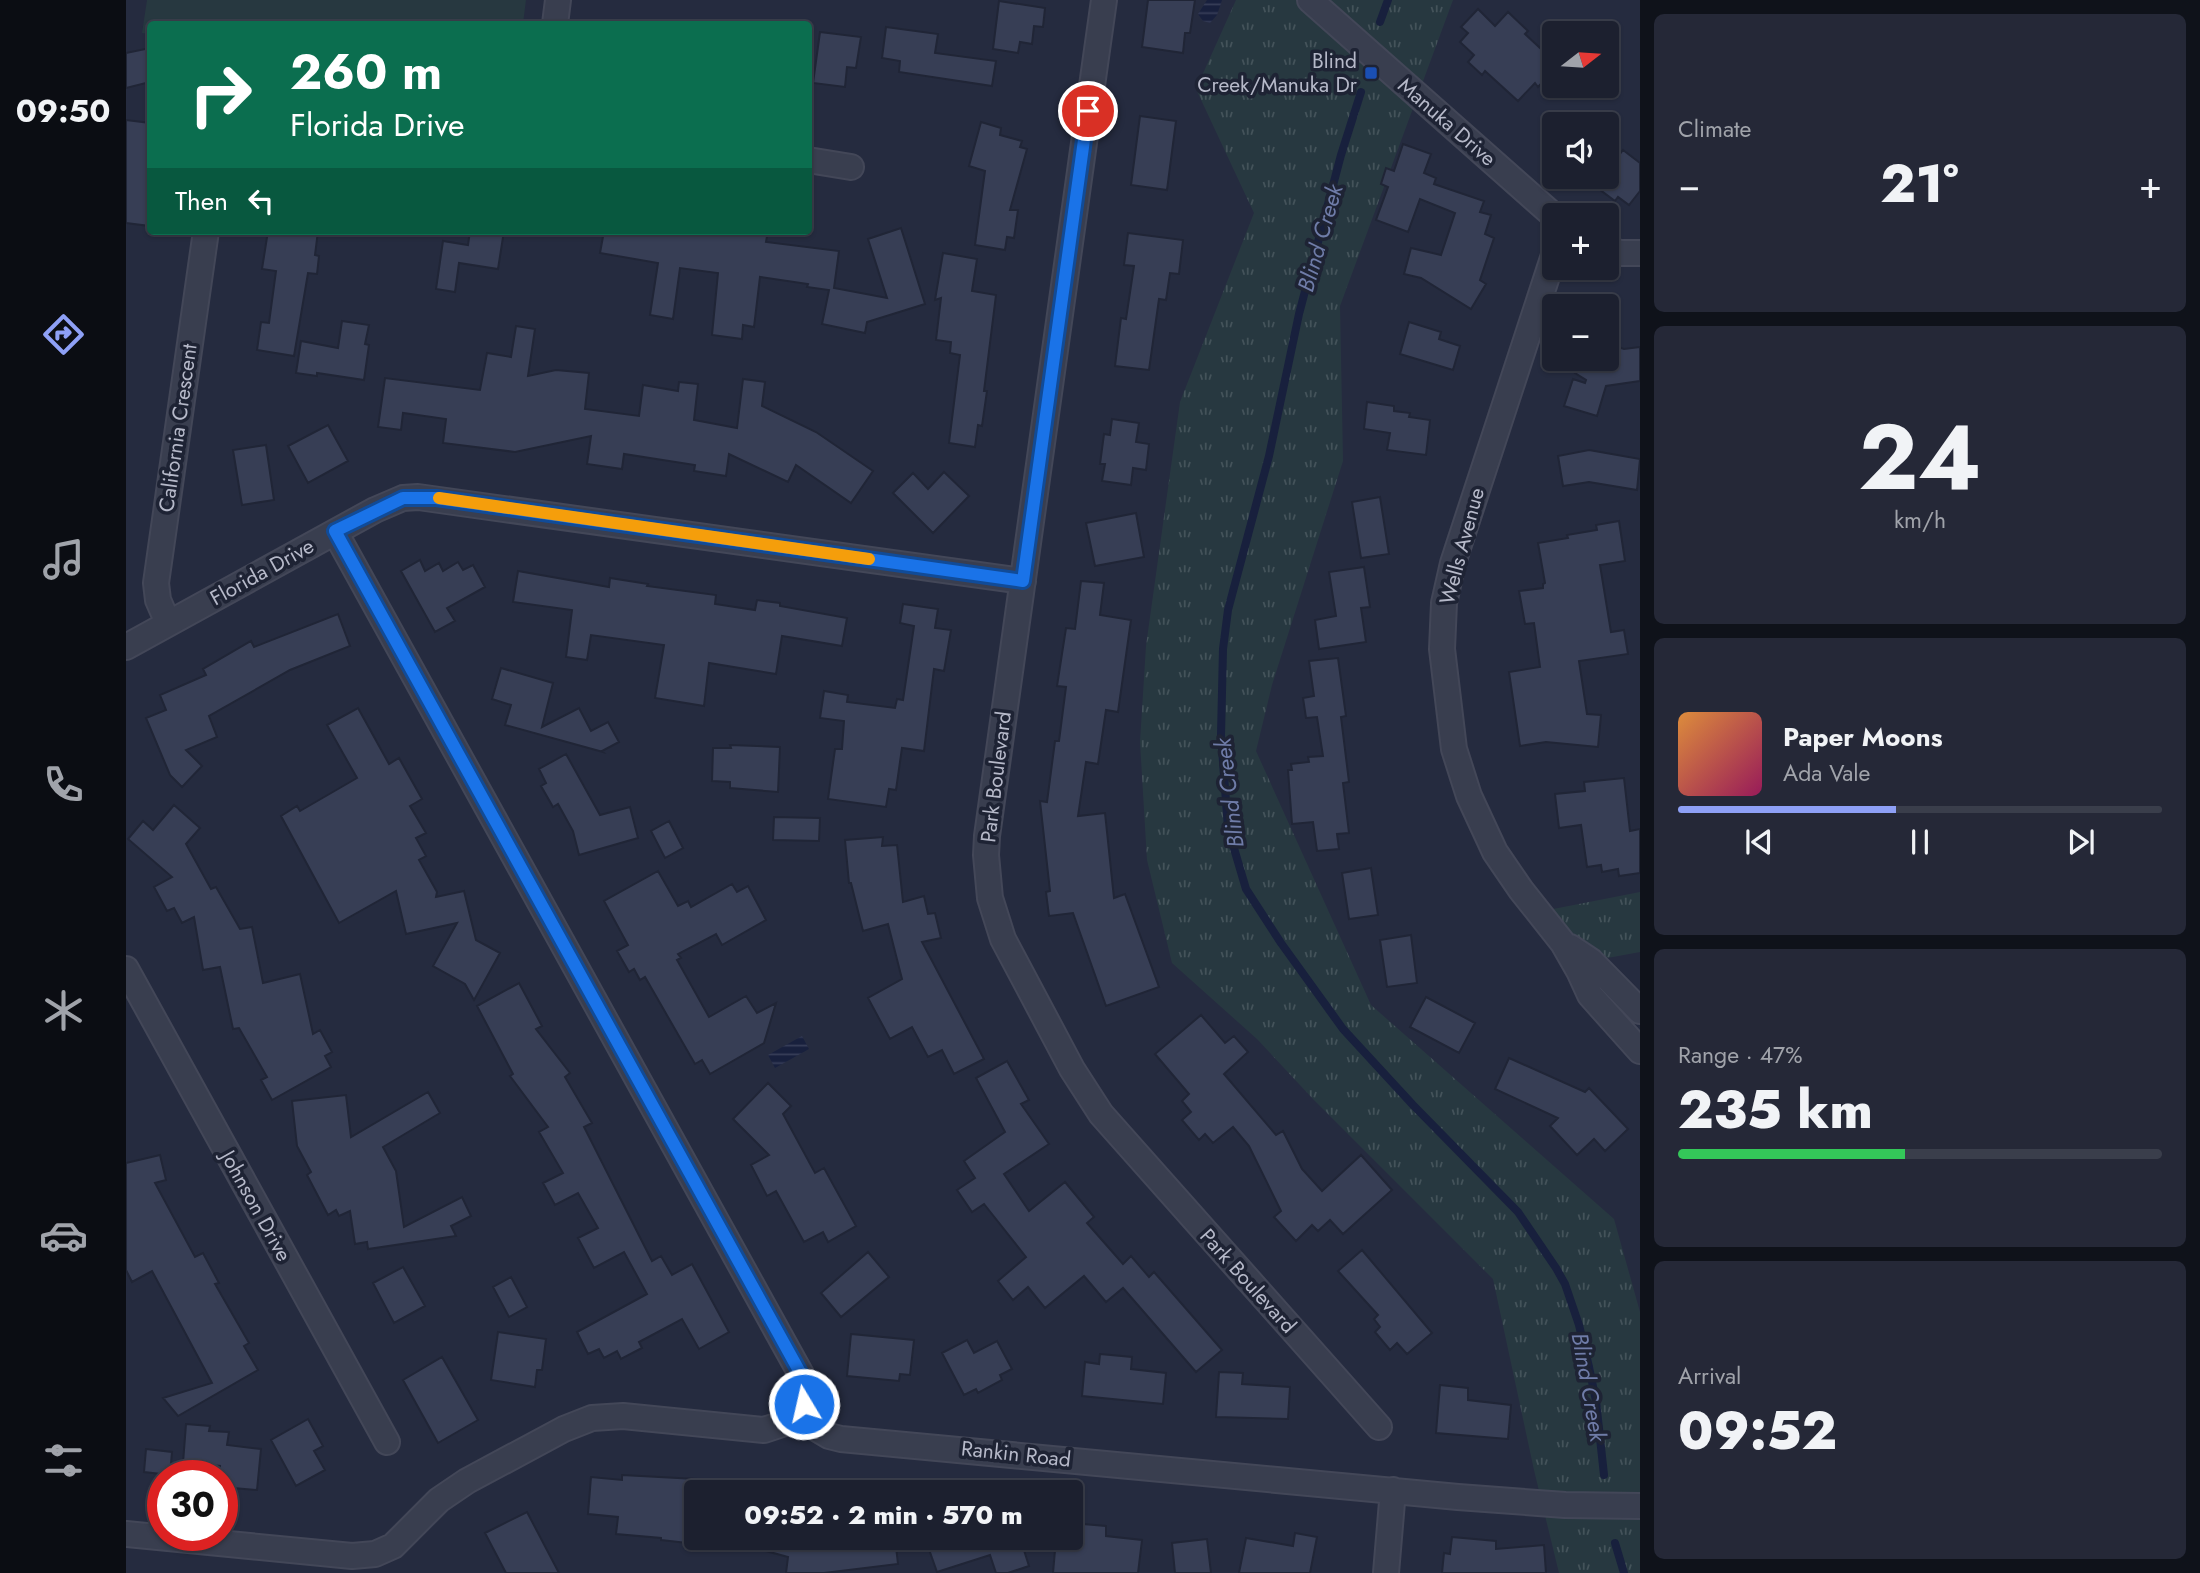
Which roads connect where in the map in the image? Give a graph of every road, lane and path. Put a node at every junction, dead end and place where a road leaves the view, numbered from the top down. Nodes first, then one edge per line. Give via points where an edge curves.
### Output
1 (558, 0) edge
2 (1104, 0) edge
3 (1310, 0) edge
4 (555, 21) edge
5 (812, 161) edge
6 (851, 167) dead end
7 (1542, 206) edge
8 (204, 235) edge
9 (1619, 253) edge
10 (1640, 253) edge
11 (1546, 280) edge
12 (335, 531) junction
13 (1023, 581) junction
14 (168, 623) junction
15 (126, 647) edge
16 (1563, 943) junction
17 (126, 969) edge
18 (1640, 1012) edge
19 (1640, 1051) edge
20 (802, 1420) junction
21 (1379, 1427) dead end
22 (387, 1442) dead end
23 (1394, 1490) junction
24 (1640, 1506) edge
25 (126, 1534) edge
26 (1386, 1573) edge

1 - 4 street
2 - 13 street, Park Boulevard
3 - 7 street, Manuka Drive
5 - 6 street
8 - 14 street, California Crescent via 156,583
9 - 10 street
11 - 16 street, Wells Avenue via 1453,563 1444,603 1442,649 1454,749 1469,796 1495,852
12 - 13 street, Florida Drive via 403,498 436,498
12 - 14 street, Florida Drive
12 - 20 street via 802,1376 806,1390
13 - 21 street, Park Boulevard via 987,836 990,898 1003,939 1101,1115
14 - 15 street, Florida Drive
16 - 18 street, Wells Avenue via 1591,961
16 - 19 street, Wells Avenue via 1590,995
17 - 22 street, Johnson Drive
20 - 23 street, Rankin Road via 841,1439
20 - 25 street via 764,1430 623,1416 592,1418 467,1481 424,1513 393,1546 365,1556
23 - 24 street, Rankin Road via 1565,1505
23 - 26 street

